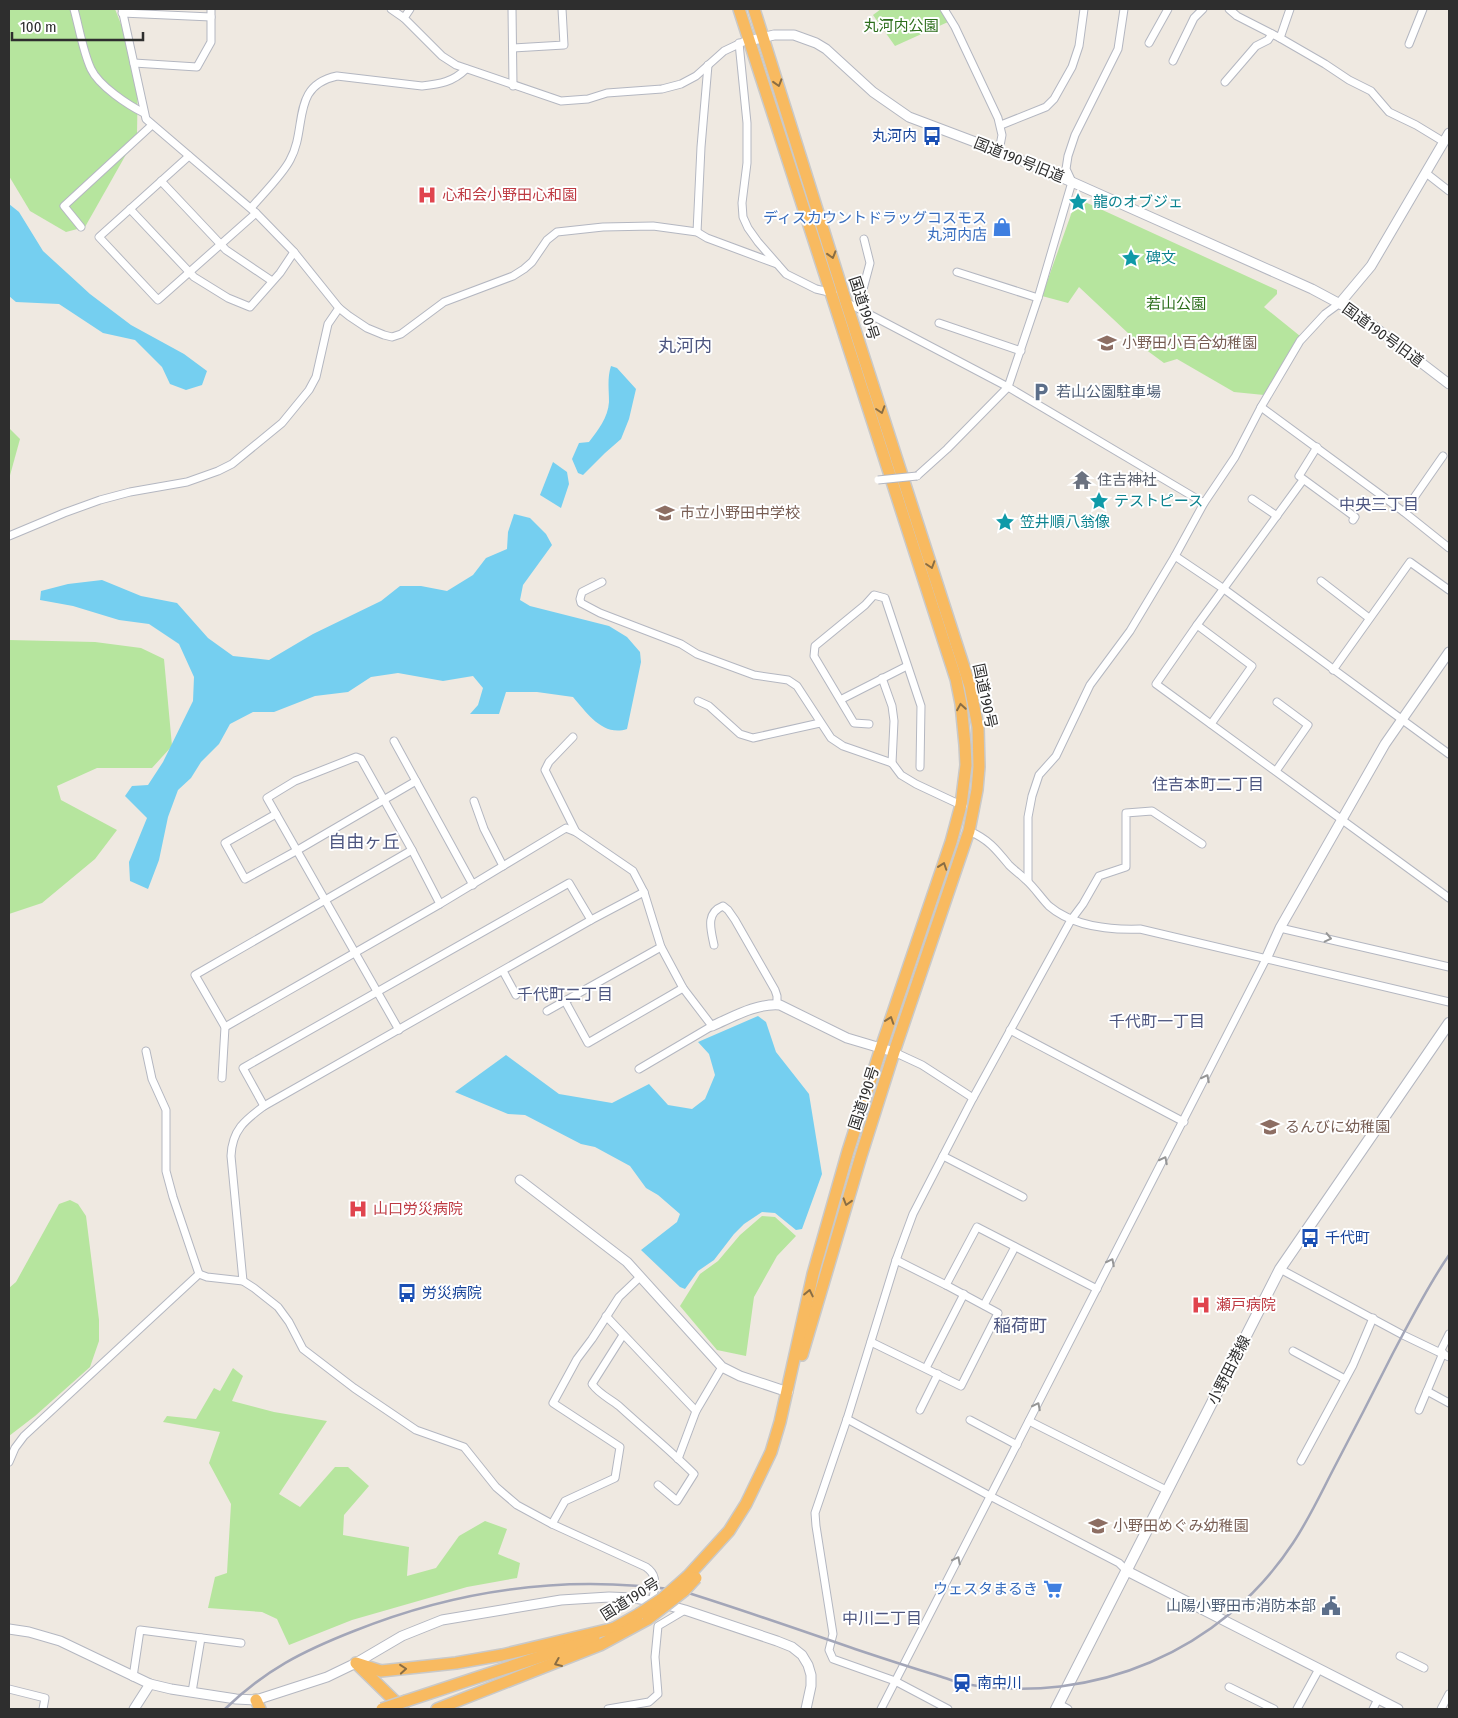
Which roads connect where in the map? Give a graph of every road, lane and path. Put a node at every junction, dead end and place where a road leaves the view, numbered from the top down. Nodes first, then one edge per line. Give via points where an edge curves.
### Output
1 (74, 9) edge
2 (391, 9) edge
3 (410, 9) edge
4 (512, 9) edge
5 (562, 9) edge
6 (739, 9) edge
7 (754, 9) edge
8 (944, 9) edge
9 (1084, 9) edge
10 (1124, 9) edge
11 (1168, 9) edge
12 (1203, 9) edge
13 (1229, 9) edge
14 (1290, 9) edge
15 (1423, 9) edge
16 (122, 11) edge
17 (211, 13) edge
18 (404, 18) junction
19 (1272, 34) junction
20 (763, 37) junction
21 (1280, 38) junction
22 (744, 42) junction
23 (1149, 43) dead end
24 (1409, 44) dead end
25 (513, 48) junction
26 (1173, 61) dead end
27 (134, 64) junction
28 (708, 65) junction
29 (466, 69) junction
30 (1225, 82) dead end
31 (513, 86) junction
32 (144, 113) junction
33 (152, 125) junction
34 (1001, 125) junction
35 (1449, 134) edge
36 (1444, 142) junction
37 (999, 151) junction
38 (189, 156) junction
39 (1426, 173) junction
40 (161, 181) junction
41 (1072, 182) junction
42 (1449, 190) edge
43 (130, 209) junction
44 (253, 210) junction
45 (81, 227) dead end
46 (697, 232) junction
47 (864, 239) dead end
48 (221, 245) junction
49 (294, 252) junction
50 (777, 264) junction
51 (189, 272) junction
52 (957, 272) dead end
53 (272, 281) junction
54 (831, 292) junction
55 (1038, 298) junction
56 (846, 302) junction
57 (1340, 303) junction
58 (339, 308) junction
59 (858, 308) junction
60 (939, 323) dead end
61 (1021, 351) junction
62 (1449, 384) edge
63 (1008, 387) junction
64 (1261, 407) junction
65 (1317, 447) junction
66 (1443, 456) dead end
67 (878, 480) dead end
68 (1303, 480) junction
69 (1252, 499) dead end
70 (1204, 503) junction
71 (1404, 512) junction
72 (1277, 516) junction
73 (1353, 520) dead end
74 (9, 536) edge
75 (1449, 548) edge
76 (1175, 556) junction
77 (1320, 581) dead end
78 (602, 582) dead end
79 (1224, 589) junction
80 (1449, 590) edge
81 (1369, 618) junction
82 (1197, 625) junction
83 (1449, 652) edge
84 (908, 666) junction
85 (1333, 670) junction
86 (882, 678) junction
87 (842, 700) junction
88 (698, 701) dead end
89 (1277, 702) dead end
90 (1401, 719) junction
91 (820, 723) junction
92 (869, 724) dead end
93 (1211, 724) junction
94 (574, 737) dead end
95 (394, 741) dead end
96 (1449, 754) edge
97 (892, 763) junction
98 (920, 767) dead end
99 (1276, 771) junction
100 (416, 781) junction
101 (383, 800) junction
102 (474, 801) dead end
103 (960, 805) junction
104 (974, 809) junction
105 (276, 814) junction
106 (1342, 820) junction
107 (969, 831) junction
108 (576, 832) junction
109 (1202, 844) dead end
110 (412, 850) junction
111 (296, 851) junction
112 (503, 866) junction
113 (1028, 881) junction
114 (473, 885) junction
115 (644, 892) junction
116 (1449, 898) edge
117 (325, 902) junction
118 (440, 904) junction
119 (591, 920) junction
120 (1070, 920) junction
121 (1280, 928) junction
122 (714, 945) dead end
123 (661, 947) junction
124 (354, 953) junction
125 (1266, 959) junction
126 (1449, 967) edge
127 (503, 971) junction
128 (683, 988) junction
129 (376, 992) junction
130 (516, 995) dead end
131 (565, 1001) junction
132 (1449, 1002) edge
133 (777, 1005) junction
134 (547, 1011) dead end
135 (1449, 1023) edge
136 (712, 1026) junction
137 (225, 1027) junction
138 (399, 1030) junction
139 (1010, 1030) junction
140 (881, 1048) junction
141 (146, 1050) dead end
142 (894, 1052) junction
143 (640, 1069) dead end
144 (222, 1078) dead end
145 (973, 1098) junction
146 (264, 1106) junction
147 (1184, 1122) junction
148 (943, 1156) junction
149 (520, 1180) dead end
150 (1023, 1197) dead end
151 (1015, 1247) junction
152 (896, 1260) junction
153 (1280, 1269) junction
154 (199, 1274) junction
155 (640, 1277) junction
156 (243, 1281) junction
157 (946, 1284) junction
158 (1098, 1289) junction
159 (964, 1294) junction
160 (984, 1305) junction
161 (606, 1316) junction
162 (1373, 1318) junction
163 (1449, 1334) edge
164 (623, 1335) junction
165 (871, 1342) junction
166 (1293, 1351) dead end
167 (1444, 1354) edge
168 (722, 1367) junction
169 (926, 1368) junction
170 (938, 1374) junction
171 (1346, 1379) junction
172 (1427, 1391) junction
173 (788, 1392) junction
174 (1449, 1403) edge
175 (920, 1410) dead end
176 (1419, 1410) dead end
177 (696, 1411) junction
178 (847, 1419) junction
179 (970, 1420) dead end
180 (1029, 1421) junction
181 (1017, 1445) junction
182 (678, 1459) junction
183 (1301, 1461) dead end
184 (9, 1462) edge
185 (658, 1485) dead end
186 (1168, 1490) junction
187 (990, 1496) junction
188 (552, 1524) junction
189 (1127, 1571) junction
190 (654, 1601) junction
191 (685, 1610) junction
192 (644, 1616) junction
193 (615, 1628) junction
194 (9, 1629) edge
195 (201, 1638) junction
196 (241, 1643) dead end
197 (1400, 1656) dead end
198 (356, 1663) junction
199 (1424, 1668) dead end
200 (1319, 1669) junction
201 (133, 1676) junction
202 (896, 1681) junction
203 (150, 1684) junction
204 (1229, 1687) dead end
205 (9, 1689) edge
206 (192, 1692) junction
207 (1449, 1694) edge
208 (1378, 1699) junction
209 (258, 1705) edge
210 (405, 1705) edge
211 (1061, 1708) edge
212 (43, 1709) edge
213 (134, 1709) edge
214 (382, 1709) edge
215 (436, 1709) edge
216 (608, 1709) edge
217 (806, 1709) edge
218 (881, 1709) edge
219 (948, 1709) edge
220 (1274, 1709) edge
221 (1297, 1709) edge
222 (1373, 1709) edge
223 (1398, 1709) edge
224 (1441, 1709) edge

1 - 32 street via 91,69 98,80 131,107
2 - 18 street
3 - 18 street
4 - 25 street
5 - 25 street via 564,45
6 - 22 highway, 国道190号
7 - 20 highway, 国道190号
8 - 34 street
9 - 34 street via 1079,46 1072,67 1054,99 1046,107
10 - 41 street via 1118,49 1075,135 1068,156 1066,169
11 - 23 street
12 - 26 street via 1190,24
13 - 19 street
14 - 21 street
15 - 24 street
16 - 17 street
16 - 27 street
17 - 27 street via 211,42 197,67
18 - 29 street via 442,56
19 - 21 street
19 - 30 street via 1256,46
20 - 22 street, 国道190号旧道
20 - 37 street, 国道190号旧道 via 794,35 816,43 872,92 909,117
20 -> 56 highway, 国道190号
21 - 36 street via 1371,91 1388,112
22 - 28 street via 724,51
22 - 50 street via 747,163 743,217
22 - 54 highway, 国道190号
25 - 31 street
27 - 32 street
28 - 31 street via 681,84 662,89 607,93 588,99 561,101
28 - 46 street
29 - 31 street
29 - 44 street via 457,78 435,85 337,76 316,83 306,98 294,153
32 - 33 street
33 - 38 street
33 - 45 street via 64,206
34 - 37 street
35 - 36 street
36 - 39 street
37 - 41 street, 国道190号旧道
38 - 40 street
38 - 44 street
39 - 42 street
39 - 57 street via 1371,266
40 - 43 street
40 - 48 street
41 - 55 street
41 - 57 street, 国道190号旧道
43 - 51 street
43 - 51 street via 99,237 158,300
44 - 48 street
44 - 49 street
46 - 50 street
46 - 58 street via 653,226 557,232 524,269 444,302 401,334 392,337 367,328
47 - 59 street via 870,263
48 - 51 street
48 - 53 street
49 - 53 street
49 - 58 street
50 - 54 street via 786,274 816,289
51 - 53 street via 228,298 250,307
52 - 55 street
54 - 56 street
103 -> 54 highway, 国道190号 via 966,765 956,679
55 - 61 street
56 - 59 street
56 -> 104 highway, 国道190号 via 970,686 979,747
57 - 62 street, 国道190号旧道
57 - 64 street via 1300,341
58 - 74 street via 328,324 316,377 309,390 282,423 232,464 187,482 100,500
59 - 63 street
60 - 61 street
61 - 63 street
63 - 67 street, bridge via 916,476
63 - 70 street
64 - 65 street
64 - 70 street via 1235,457
65 - 68 street via 1299,476
65 - 71 street
66 - 71 street
68 - 72 street
68 - 73 street via 1355,517
69 - 72 street
70 - 76 street
71 - 75 street
72 - 79 street
76 - 79 street
76 - 113 street via 1130,630 1090,685 1056,756 1039,775 1028,818
77 - 81 street
78 - 91 street via 582,592 581,603 681,644 697,654 754,675 788,680 797,686
79 - 82 street
79 - 85 street
80 - 81 street via 1410,562
81 - 85 street
82 - 93 street via 1252,666
82 - 93 street via 1156,684
83 - 90 street
84 - 86 street
84 - 87 street via 885,598 874,596 815,646 814,656
84 - 98 street via 921,706
85 - 90 street
86 - 87 street
86 - 97 street via 894,721
87 - 92 street via 854,723
88 - 91 street via 709,706 740,734 754,738
89 - 99 street via 1308,725
90 - 96 street
90 - 106 street
91 - 97 street via 831,738 843,746
93 - 99 street
94 - 108 street via 545,770
95 - 100 street
97 - 103 street via 901,775
99 - 106 street
100 - 101 street
100 - 114 street
101 - 105 street via 361,759 356,757 295,781 267,798
101 - 110 street
101 - 111 street
102 - 112 street
103 - 104 street
140 -> 103 highway, 国道190号 via 951,842
104 - 107 highway, 国道190号
105 - 111 street
105 - 111 street via 225,843 245,879
106 - 116 street
106 - 121 street
107 - 113 street via 992,844
107 - 142 highway, 国道190号
108 - 112 street via 566,828
108 - 115 street via 633,871
109 - 120 street via 1152,811 1126,813 1126,866 1099,876
110 - 117 street
110 - 118 street
111 - 117 street
112 - 114 street
113 - 120 street via 1051,907
114 - 118 street
115 - 119 street
115 - 123 street
117 - 124 street
117 - 137 street via 195,975
118 - 124 street
119 - 127 street
119 - 129 street via 569,884
120 - 125 street via 1124,930 1140,929
120 - 139 street
121 - 125 street
121 -> 126 street
122 - 133 street via 710,919 714,911 723,906 735,920 775,990
123 - 128 street
123 - 131 street
124 - 129 street
124 - 137 street
125 - 132 street
147 -> 125 street
127 - 130 street
127 - 138 street
128 - 131 street via 588,1043
128 - 136 street
129 - 138 street
129 - 146 street via 242,1068
131 - 134 street
133 - 136 street via 756,1008
133 - 140 street via 847,1038
135 - 153 main road, 小野田港線
136 - 143 street
137 - 144 street
138 - 146 street
139 - 145 street
139 - 147 street
140 - 142 street
173 -> 140 highway, 国道190号 via 813,1274
141 - 154 street via 152,1079 166,1110 166,1171 172,1197
142 - 145 street via 922,1065
142 -> 173 highway, 国道190号 via 796,1376
145 - 148 street
146 - 156 street via 239,1127 232,1146
158 -> 147 street
148 - 150 street
148 - 152 street via 913,1214
149 - 155 street via 610,1248
151 - 157 street via 977,1227
151 - 158 street
151 - 160 street
152 - 157 street
152 - 165 street
153 - 162 street
153 - 186 main road, 小野田港線
154 - 156 street
154 - 184 street via 24,1436
155 - 161 street via 619,1297
155 - 168 street
156 - 188 street via 278,1307 303,1349 416,1430 464,1447 505,1495
157 - 159 street
180 -> 158 street
159 - 160 street
159 - 169 street
160 - 170 street via 998,1313 961,1386
161 - 164 street
161 - 188 street via 553,1403 620,1447 615,1478 565,1501
162 - 167 street
162 - 171 street
163 - 167 street
164 - 177 street
164 - 182 street via 592,1384
165 - 169 street
165 - 178 street
166 - 171 street
167 - 172 street
168 - 173 street
168 - 177 street
169 - 170 street
170 - 175 street
171 - 183 street
172 - 174 street
172 - 176 street
173 - 192 highway, 国道190号, bridge via 771,1452 729,1531 692,1577
177 - 182 street
178 - 187 street
178 - 202 street via 816,1513 833,1634 829,1650 833,1659
179 - 181 street
180 - 181 street
180 - 186 street
181 - 187 street
182 - 185 street via 694,1474 677,1501
186 - 189 main road, 小野田港線
187 - 189 street via 1119,1562
202 -> 187 street
188 - 190 street via 652,1571 655,1576
189 - 200 street
189 - 211 main road, 小野田港線
190 - 191 street
190 - 198 street via 609,1597 561,1600 442,1620 402,1636
191 - 216 street via 658,1626 655,1657 658,1694 649,1702
191 - 217 street via 777,1641 802,1655 811,1681
192 - 193 highway, 国道190号
192 -> 215 highway via 600,1645
198 -> 193 highway via 381,1670 456,1663
193 - 210 highway, 国道190号 via 582,1643
194 - 201 street via 60,1641
195 - 196 street
195 - 201 street via 140,1630
195 - 206 street
197 - 199 street
198 - 209 street
198 - 210 highway
200 - 208 street
200 - 221 street
201 - 203 street
202 - 218 street
202 - 219 street
203 - 206 street
203 - 213 street
204 - 220 street
205 - 212 street via 45,1698
206 - 209 street
207 - 224 street
208 - 222 street
208 - 223 street
210 - 214 highway, 国道190号, bridge

